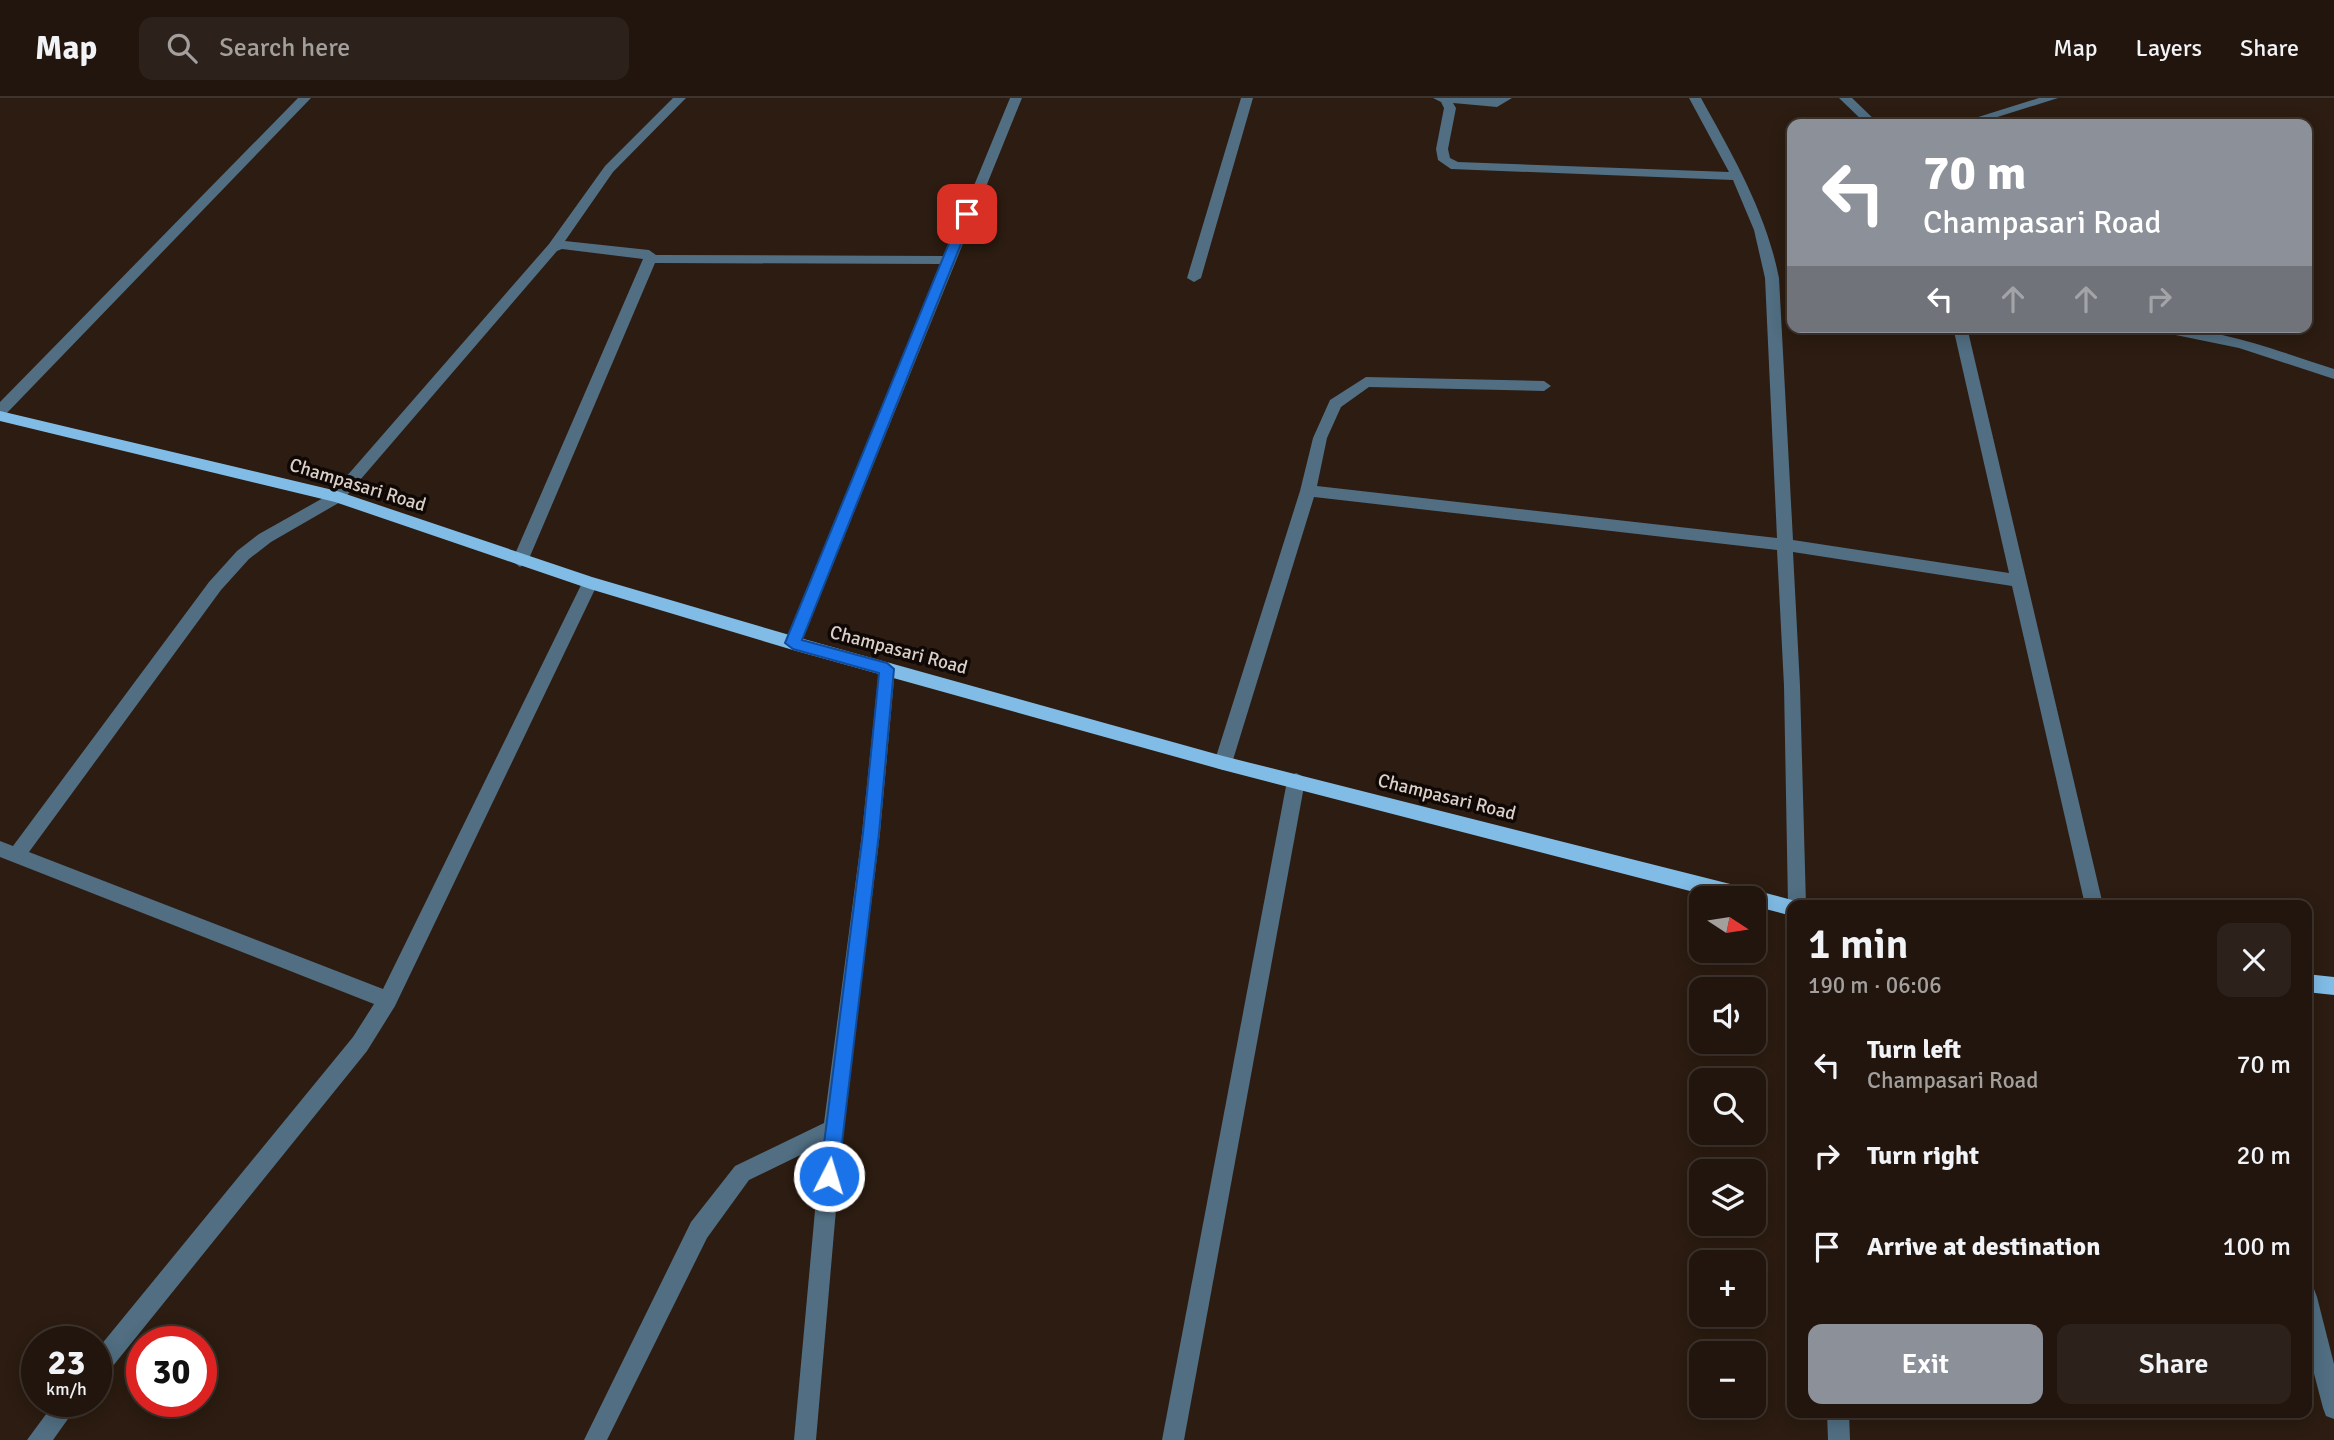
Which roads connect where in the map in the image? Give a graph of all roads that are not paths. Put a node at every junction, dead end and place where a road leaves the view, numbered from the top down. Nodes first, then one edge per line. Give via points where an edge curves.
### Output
1 (305, 98) edge
2 (680, 98) edge
3 (1016, 98) edge
4 (1247, 98) edge
5 (1506, 98) edge
6 (1695, 98) edge
7 (1844, 98) edge
8 (2052, 98) edge
9 (1442, 99) edge
10 (1867, 119) edge
11 (1979, 119) edge
12 (1737, 176) junction
13 (555, 246) junction
14 (650, 259) junction
15 (948, 260) junction
16 (1194, 278) dead end
17 (1961, 333) edge
18 (2189, 333) edge
19 (2334, 374) edge
20 (1544, 386) dead end
21 (0, 413) edge
22 (1308, 491) junction
23 (337, 497) junction
24 (1786, 545) junction
25 (520, 561) junction
26 (2020, 581) junction
27 (590, 583) junction
28 (793, 643) junction
29 (887, 669) junction
30 (1223, 763) junction
31 (1296, 781) junction
32 (9, 852) edge
33 (1705, 886) edge
34 (1797, 900) edge
35 (2093, 900) edge
36 (1766, 902) edge
37 (1787, 907) edge
38 (2312, 984) edge
39 (2334, 986) edge
40 (388, 1000) junction
41 (833, 1129) junction
42 (2312, 1321) edge
43 (112, 1348) edge
44 (2334, 1408) edge
45 (57, 1417) edge
46 (1838, 1418) edge
47 (38, 1440) edge
48 (595, 1440) edge
49 (805, 1440) edge
50 (1173, 1440) edge
51 (1839, 1440) edge

1 - 21 street
2 - 13 street via 609,169
3 - 15 street
4 - 16 street
5 - 9 street via 1497,103
6 - 12 street
7 - 10 street
8 - 11 street
9 - 12 street via 1451,117 1442,149 1444,160 1455,166
12 - 24 street via 1758,218 1773,278
13 - 14 street via 646,253
13 - 23 street
14 - 15 street
14 - 25 street
15 - 28 street
17 - 26 street
18 - 19 street via 2241,344
20 - 22 street via 1366,382 1335,404 1320,438
21 - 23 main road, Champasari Road
22 - 24 street
22 - 30 street
23 - 25 main road, Champasari Road
23 - 32 street via 243,555
24 - 26 street
24 - 34 street
25 - 27 main road, Champasari Road
26 - 35 street
27 - 28 main road, Champasari Road
27 - 40 street
28 - 29 main road, Champasari Road
29 - 30 main road, Champasari Road
29 - 41 street
30 - 31 main road, Champasari Road
31 - 33 main road, Champasari Road
31 - 50 street
32 - 40 street
36 - 37 main road, Champasari Road
38 - 39 main road
40 - 43 street via 360,1044
41 - 48 street via 742,1173 699,1230
41 - 49 street
42 - 44 street
45 - 47 street
46 - 51 street

